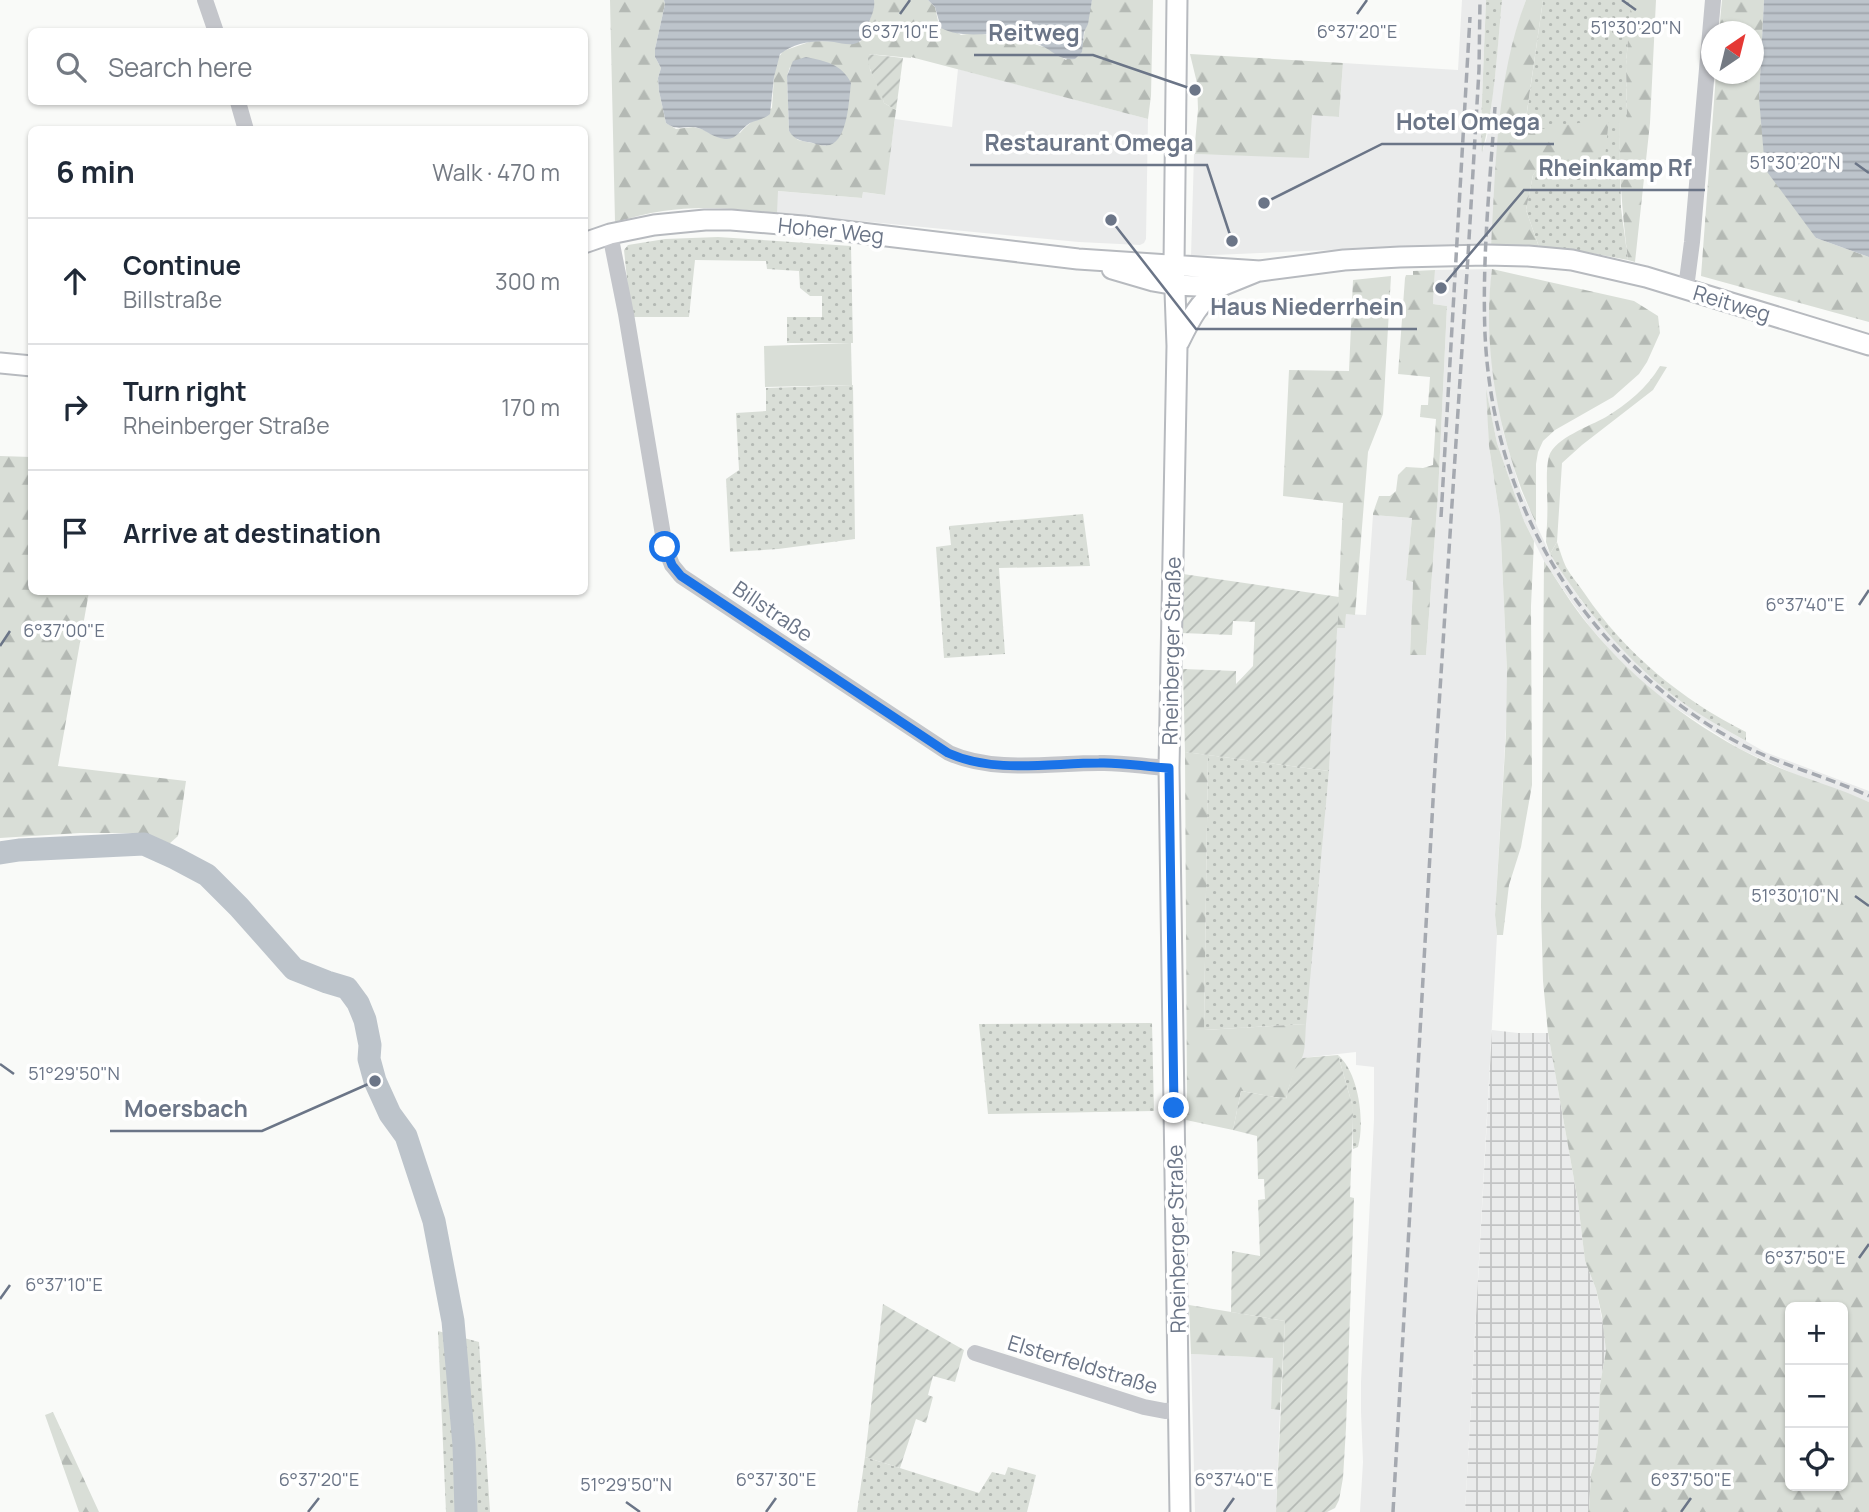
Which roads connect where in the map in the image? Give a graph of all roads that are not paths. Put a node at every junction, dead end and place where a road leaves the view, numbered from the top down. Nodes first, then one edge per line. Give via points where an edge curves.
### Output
1 (205, 0) edge
2 (1177, 0) edge
3 (1713, 0) edge
4 (215, 28) edge
5 (239, 105) edge
6 (245, 126) edge
7 (610, 234) junction
8 (588, 242) edge
9 (1079, 259) junction
10 (1174, 264) junction
11 (1260, 271) junction
12 (1175, 285) junction
13 (1219, 287) junction
14 (1686, 288) junction
15 (1869, 345) edge
16 (1177, 346) junction
17 (0, 363) edge
18 (28, 366) edge
19 (1169, 768) junction
20 (975, 1353) dead end
21 (1178, 1410) junction
22 (1180, 1512) edge

1 - 4 street
2 - 10 main road, Rheinberger Straße
3 - 14 street
5 - 6 street
7 - 8 main road, Hoher Weg
7 - 9 main road, Hoher Weg via 678,221 731,220
7 - 19 street, Billstraße via 665,547 681,576 960,758 995,765 1102,762
9 - 10 main road, Hoher Weg
9 - 12 main road, Hoher Weg
10 - 11 main road, Reitweg
10 - 12 main road, Rheinberger Straße
11 - 13 main road, Reitweg
11 - 14 main road, Reitweg via 1393,257 1528,256 1572,260
12 - 13 main road, Reitweg
12 - 16 main road, Rheinberger Straße
13 - 16 main road via 1196,309
14 - 15 main road, Reitweg
16 - 19 main road, Rheinberger Straße
17 - 18 main road
19 - 21 main road, Rheinberger Straße
20 - 21 street, Elsterfeldstraße via 1144,1407
21 - 22 main road, Rheinberger Straße

